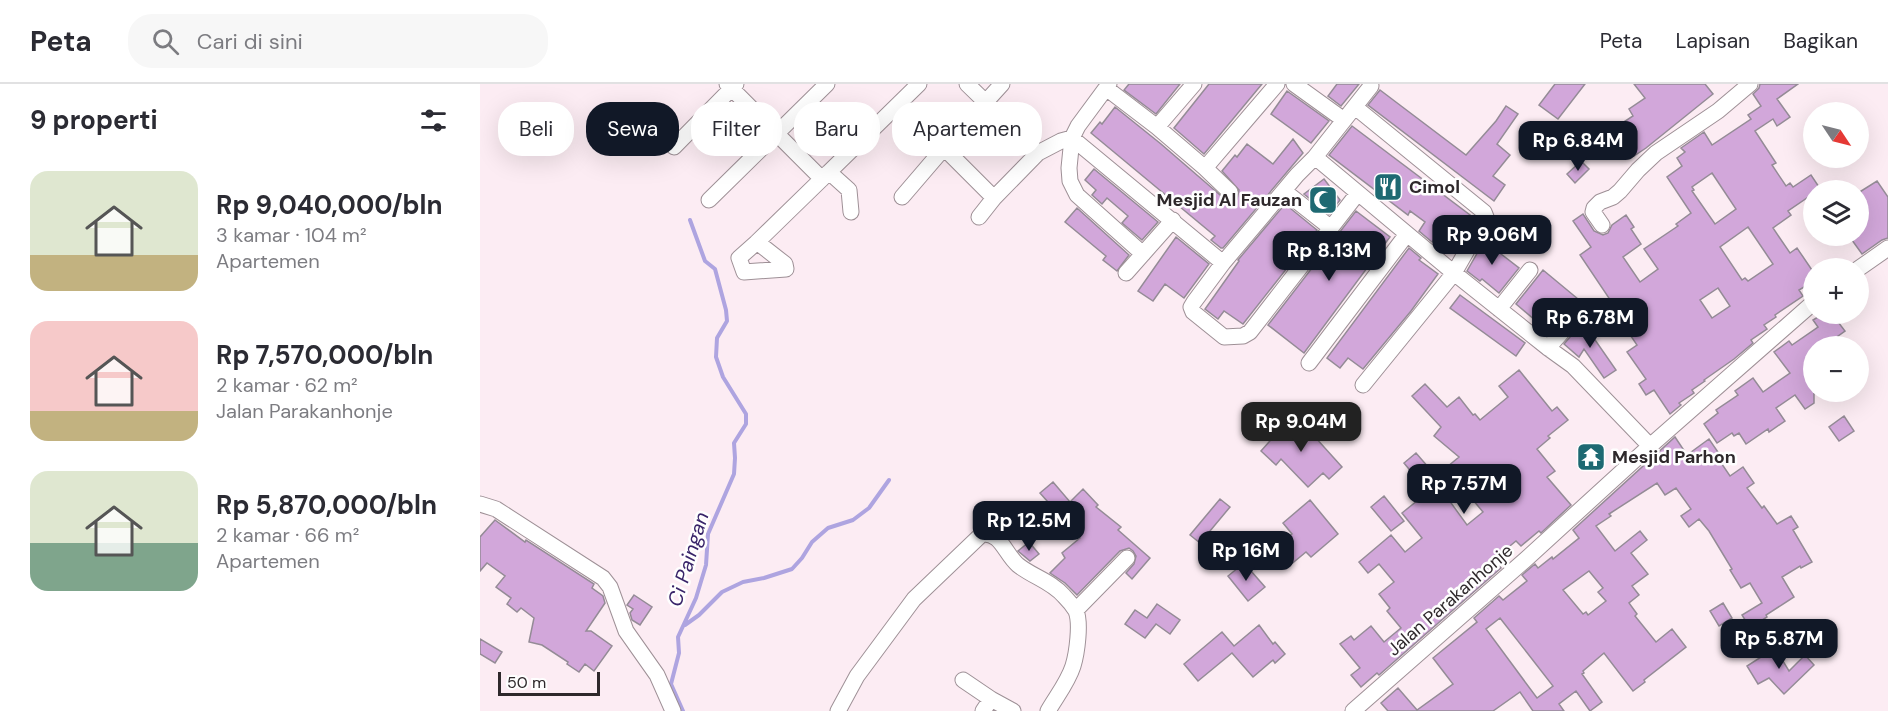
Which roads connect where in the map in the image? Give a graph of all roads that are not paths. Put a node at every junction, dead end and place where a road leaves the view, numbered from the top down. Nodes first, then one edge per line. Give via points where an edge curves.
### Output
1 (827, 84) edge
2 (919, 84) edge
3 (967, 84) edge
4 (1002, 84) edge
5 (1194, 84) edge
6 (1277, 84) edge
7 (1294, 84) edge
8 (1750, 84) edge
9 (731, 86) edge
10 (1107, 86) edge
11 (1371, 86) dead end
12 (746, 102) edge
13 (985, 102) joint
14 (1355, 107) junction
15 (1344, 120) junction
16 (1157, 127) junction
17 (782, 128) edge
18 (1072, 138) junction
19 (782, 139) edge
20 (679, 142) edge
21 (1042, 151) edge
22 (754, 156) edge
23 (936, 156) edge
24 (953, 156) edge
25 (1035, 156) edge
26 (1315, 157) junction
27 (1205, 168) junction
28 (825, 175) junction
29 (1284, 191) junction
30 (1230, 192) dead end
31 (1358, 193) junction
32 (902, 197) dead end
33 (994, 198) junction
34 (709, 200) dead end
35 (851, 212) dead end
36 (979, 217) dead end
37 (1597, 218) dead end
38 (1173, 220) junction
39 (1331, 228) junction
40 (1407, 234) junction
41 (757, 242) dead end
42 (1888, 248) edge
43 (1143, 254) junction
44 (1869, 261) edge
45 (1223, 264) junction
46 (1530, 270) dead end
47 (1126, 273) dead end
48 (1454, 273) junction
49 (1499, 309) junction
50 (1582, 309) dead end
51 (1803, 312) edge
52 (1548, 348) junction
53 (1309, 363) dead end
54 (1363, 385) dead end
55 (1650, 446) junction
56 (480, 504) edge
57 (1127, 558) dead end
58 (1076, 610) junction
59 (963, 680) dead end
60 (987, 705) edge
61 (673, 711) edge
62 (838, 711) edge
63 (1012, 711) edge
64 (1048, 711) edge
65 (1353, 711) edge

1 - 17 street
2 - 28 street
3 - 13 street
4 - 13 street
5 - 16 street
6 - 27 street
7 - 15 street
8 - 37 street via 1651,157 1620,192 1594,208
9 - 12 street
9 - 20 street
10 - 16 street
10 - 18 street
11 - 14 street
14 - 15 street
14 - 48 street via 1486,214
15 - 26 street
16 - 27 street
18 - 21 street
18 - 38 street
18 - 43 street via 1070,181 1077,195
19 - 28 street
22 - 34 street
23 - 32 street
24 - 33 street
25 - 33 street
26 - 29 street
26 - 31 street
27 - 30 street
28 - 35 street via 849,190
28 - 41 street
29 - 39 street
29 - 45 street
31 - 39 street
31 - 40 street
33 - 36 street
38 - 43 street
38 - 45 street
39 - 45 street via 1243,336 1224,337 1191,309
40 - 48 street
40 - 53 street
42 - 44 street
43 - 47 street
46 - 49 street
48 - 49 street
48 - 54 street
49 - 52 street
50 - 52 street
51 - 55 street, Jalan Parakanhonje
52 - 55 street via 1573,366
55 - 65 street, Jalan Parakanhonje
56 - 61 street via 496,509 603,578 610,586 626,631 657,675
57 - 58 street
58 - 62 street via 1049,583 1016,563 995,536 982,534 914,599 857,676
58 - 64 street via 1073,666
59 - 60 street
60 - 63 street

